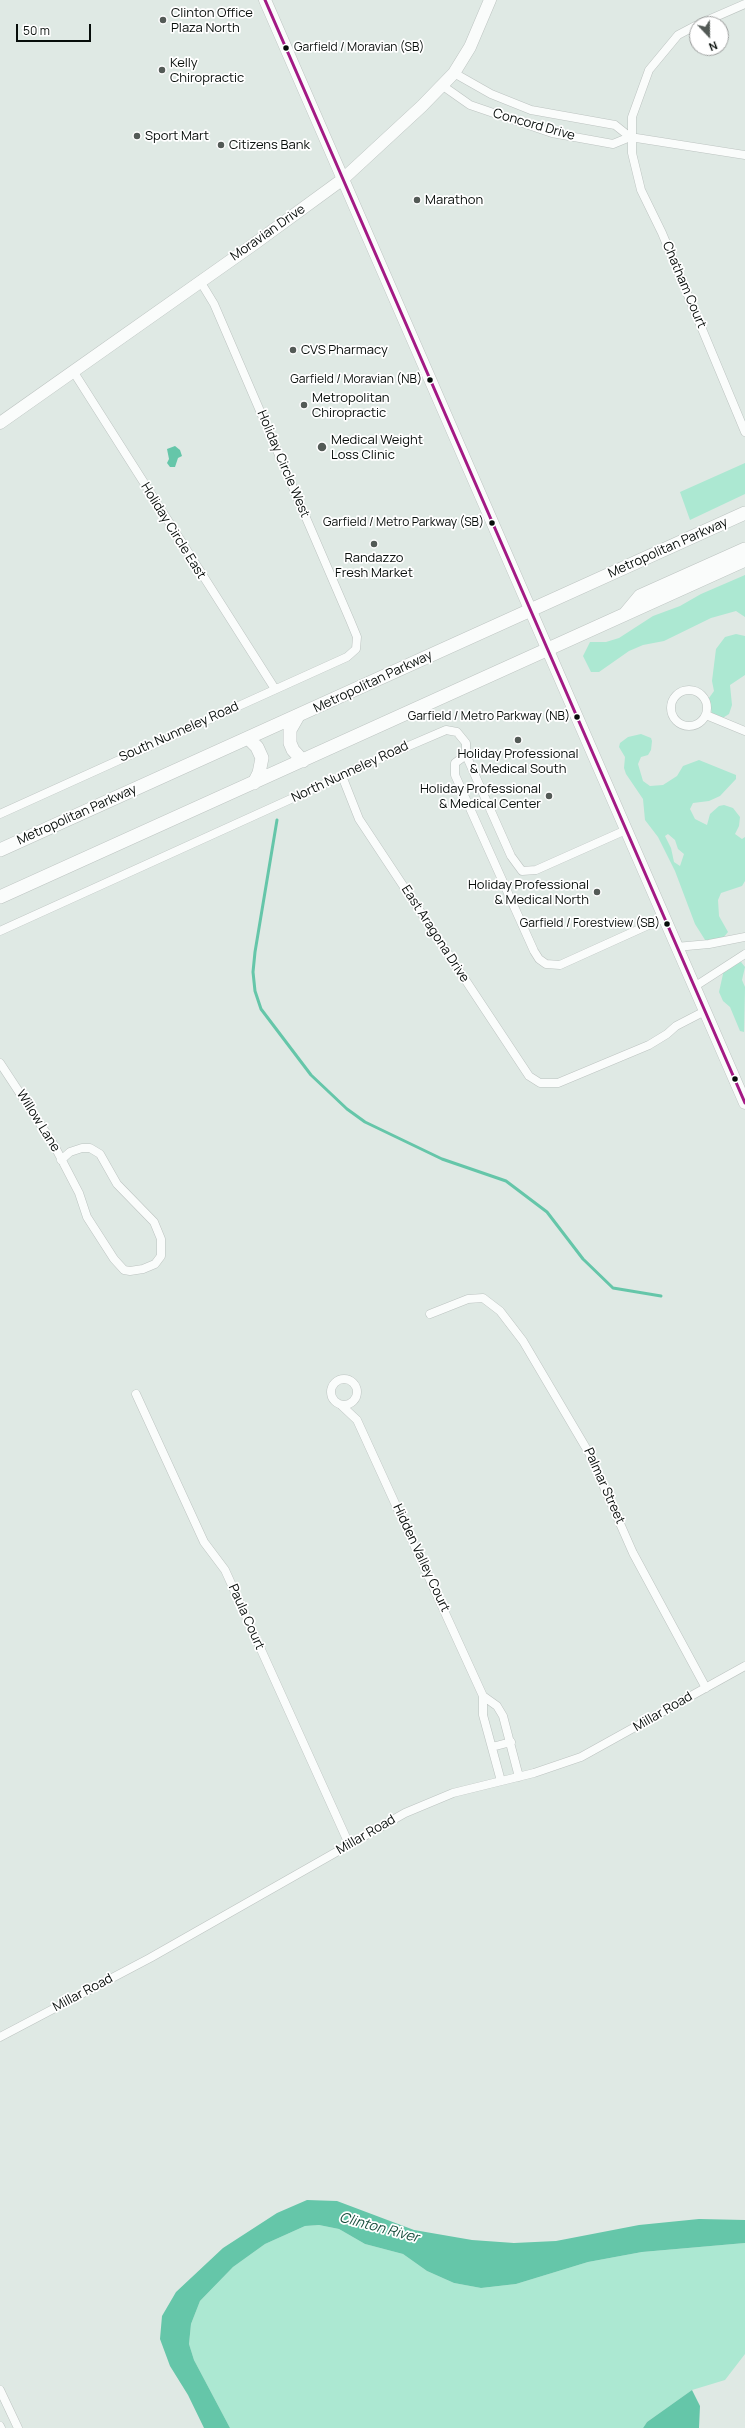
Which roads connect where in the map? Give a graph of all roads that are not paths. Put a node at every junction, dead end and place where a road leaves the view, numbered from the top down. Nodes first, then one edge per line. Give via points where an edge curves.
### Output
1 (265, 0) edge
2 (490, 0) edge
3 (745, 4) edge
4 (718, 16) edge
5 (689, 30) edge
6 (454, 73) junction
7 (443, 86) junction
8 (630, 137) junction
9 (745, 155) edge
10 (343, 179) junction
11 (200, 281) junction
12 (73, 371) junction
13 (0, 423) edge
14 (745, 432) edge
15 (745, 513) edge
16 (745, 549) edge
17 (745, 560) edge
18 (529, 610) junction
19 (622, 617) junction
20 (356, 649) joint
21 (546, 650) junction
22 (275, 689) junction
23 (706, 715) junction
24 (298, 716) junction
25 (745, 731) edge
26 (248, 738) junction
27 (466, 755) junction
28 (303, 761) junction
29 (342, 776) junction
30 (254, 783) junction
31 (0, 814) edge
32 (626, 830) junction
33 (0, 850) edge
34 (0, 897) edge
35 (664, 918) junction
36 (0, 931) edge
37 (745, 937) edge
38 (676, 948) junction
39 (745, 954) edge
40 (694, 987) junction
41 (704, 1011) junction
42 (0, 1063) edge
43 (745, 1103) edge
44 (62, 1160) junction
45 (430, 1314) dead end
46 (136, 1394) dead end
47 (356, 1398) junction
48 (341, 1405) junction
49 (357, 1420) junction
50 (745, 1666) edge
51 (706, 1688) junction
52 (483, 1696) junction
53 (511, 1742) junction
54 (492, 1747) junction
55 (519, 1777) junction
56 (501, 1781) junction
57 (349, 1844) junction
58 (0, 2036) edge
59 (0, 2390) edge
60 (18, 2428) edge

1 - 10 main road
2 - 6 main road, Moravian Drive via 470,47
3 - 4 street, Chatham Court
5 - 8 street, Chatham Court via 678,35 649,70 634,111
6 - 7 main road, Moravian Drive
6 - 8 street, Concord Drive via 511,103 552,114 615,125
7 - 8 street, Concord Drive via 470,104 552,133 613,144
7 - 10 main road, Moravian Drive
8 - 9 street, Concord Drive
8 - 14 street, Chatham Court via 641,190 662,233
10 - 11 main road, Moravian Drive
10 - 18 main road via 505,548
11 - 12 main road, Moravian Drive
11 - 20 street, Holiday Circle West via 214,304 350,620 357,637
12 - 13 main road, Moravian Drive
12 - 22 street, Holiday Circle East
15 - 18 main road, Metropolitan Parkway
16 - 19 main road via 640,596
17 - 19 main road
18 - 21 main road
18 - 24 main road, Metropolitan Parkway
19 - 21 main road
20 - 22 street, South Nunneley Road via 347,657
21 - 28 main road
21 - 32 main road
22 - 31 street, South Nunneley Road
23 - 23 street via 706,701 695,691 680,692 673,700 672,716 684,726 699,724
23 - 25 street
24 - 26 main road, Metropolitan Parkway
24 - 28 main road via 290,730 290,743
26 - 30 main road via 257,747 262,758 260,773
26 - 33 main road, Metropolitan Parkway
27 - 29 street, North Nunneley Road via 466,743 457,732 446,730
27 - 32 street, North Nunneley Road via 511,856 522,872 536,870
27 - 35 street via 455,763 455,775 534,951 546,964 560,965
28 - 30 main road
29 - 36 street, North Nunneley Road
29 - 41 street, East Aragona Drive via 359,819 529,1076 540,1083 558,1083 649,1045
30 - 34 main road
32 - 35 main road
35 - 38 main road
37 - 38 street
38 - 40 main road
39 - 40 street
40 - 41 main road
41 - 43 main road
42 - 44 street, Willow Lane
44 - 44 street, Willow Lane via 79,1193 87,1218 114,1260 124,1270 130,1271 155,1264 161,1256 161,1240 154,1222 117,1184 100,1154 90,1148 82,1148 70,1152
45 - 51 street, Palmar Street via 468,1299 483,1298 500,1311 523,1341 576,1428 603,1481 633,1553
46 - 57 street, Paula Court via 204,1542 225,1570
47 - 48 street via 350,1404
47 - 48 street, Hidden Valley Court via 355,1385 348,1379 340,1379 333,1384 330,1392 333,1400
47 - 49 street, Hidden Valley Court
48 - 49 street, Hidden Valley Court
49 - 52 street, Hidden Valley Court
50 - 51 street, Millar Road
51 - 55 street, Millar Road via 581,1757
52 - 53 street, Hidden Valley Court via 497,1706
52 - 54 street, Hidden Valley Court via 483,1715
53 - 54 street
53 - 55 street, Hidden Valley Court
54 - 56 street, Hidden Valley Court
55 - 56 street, Millar Road
56 - 57 street, Millar Road via 428,1802
57 - 58 street, Millar Road via 150,1958
59 - 60 street

